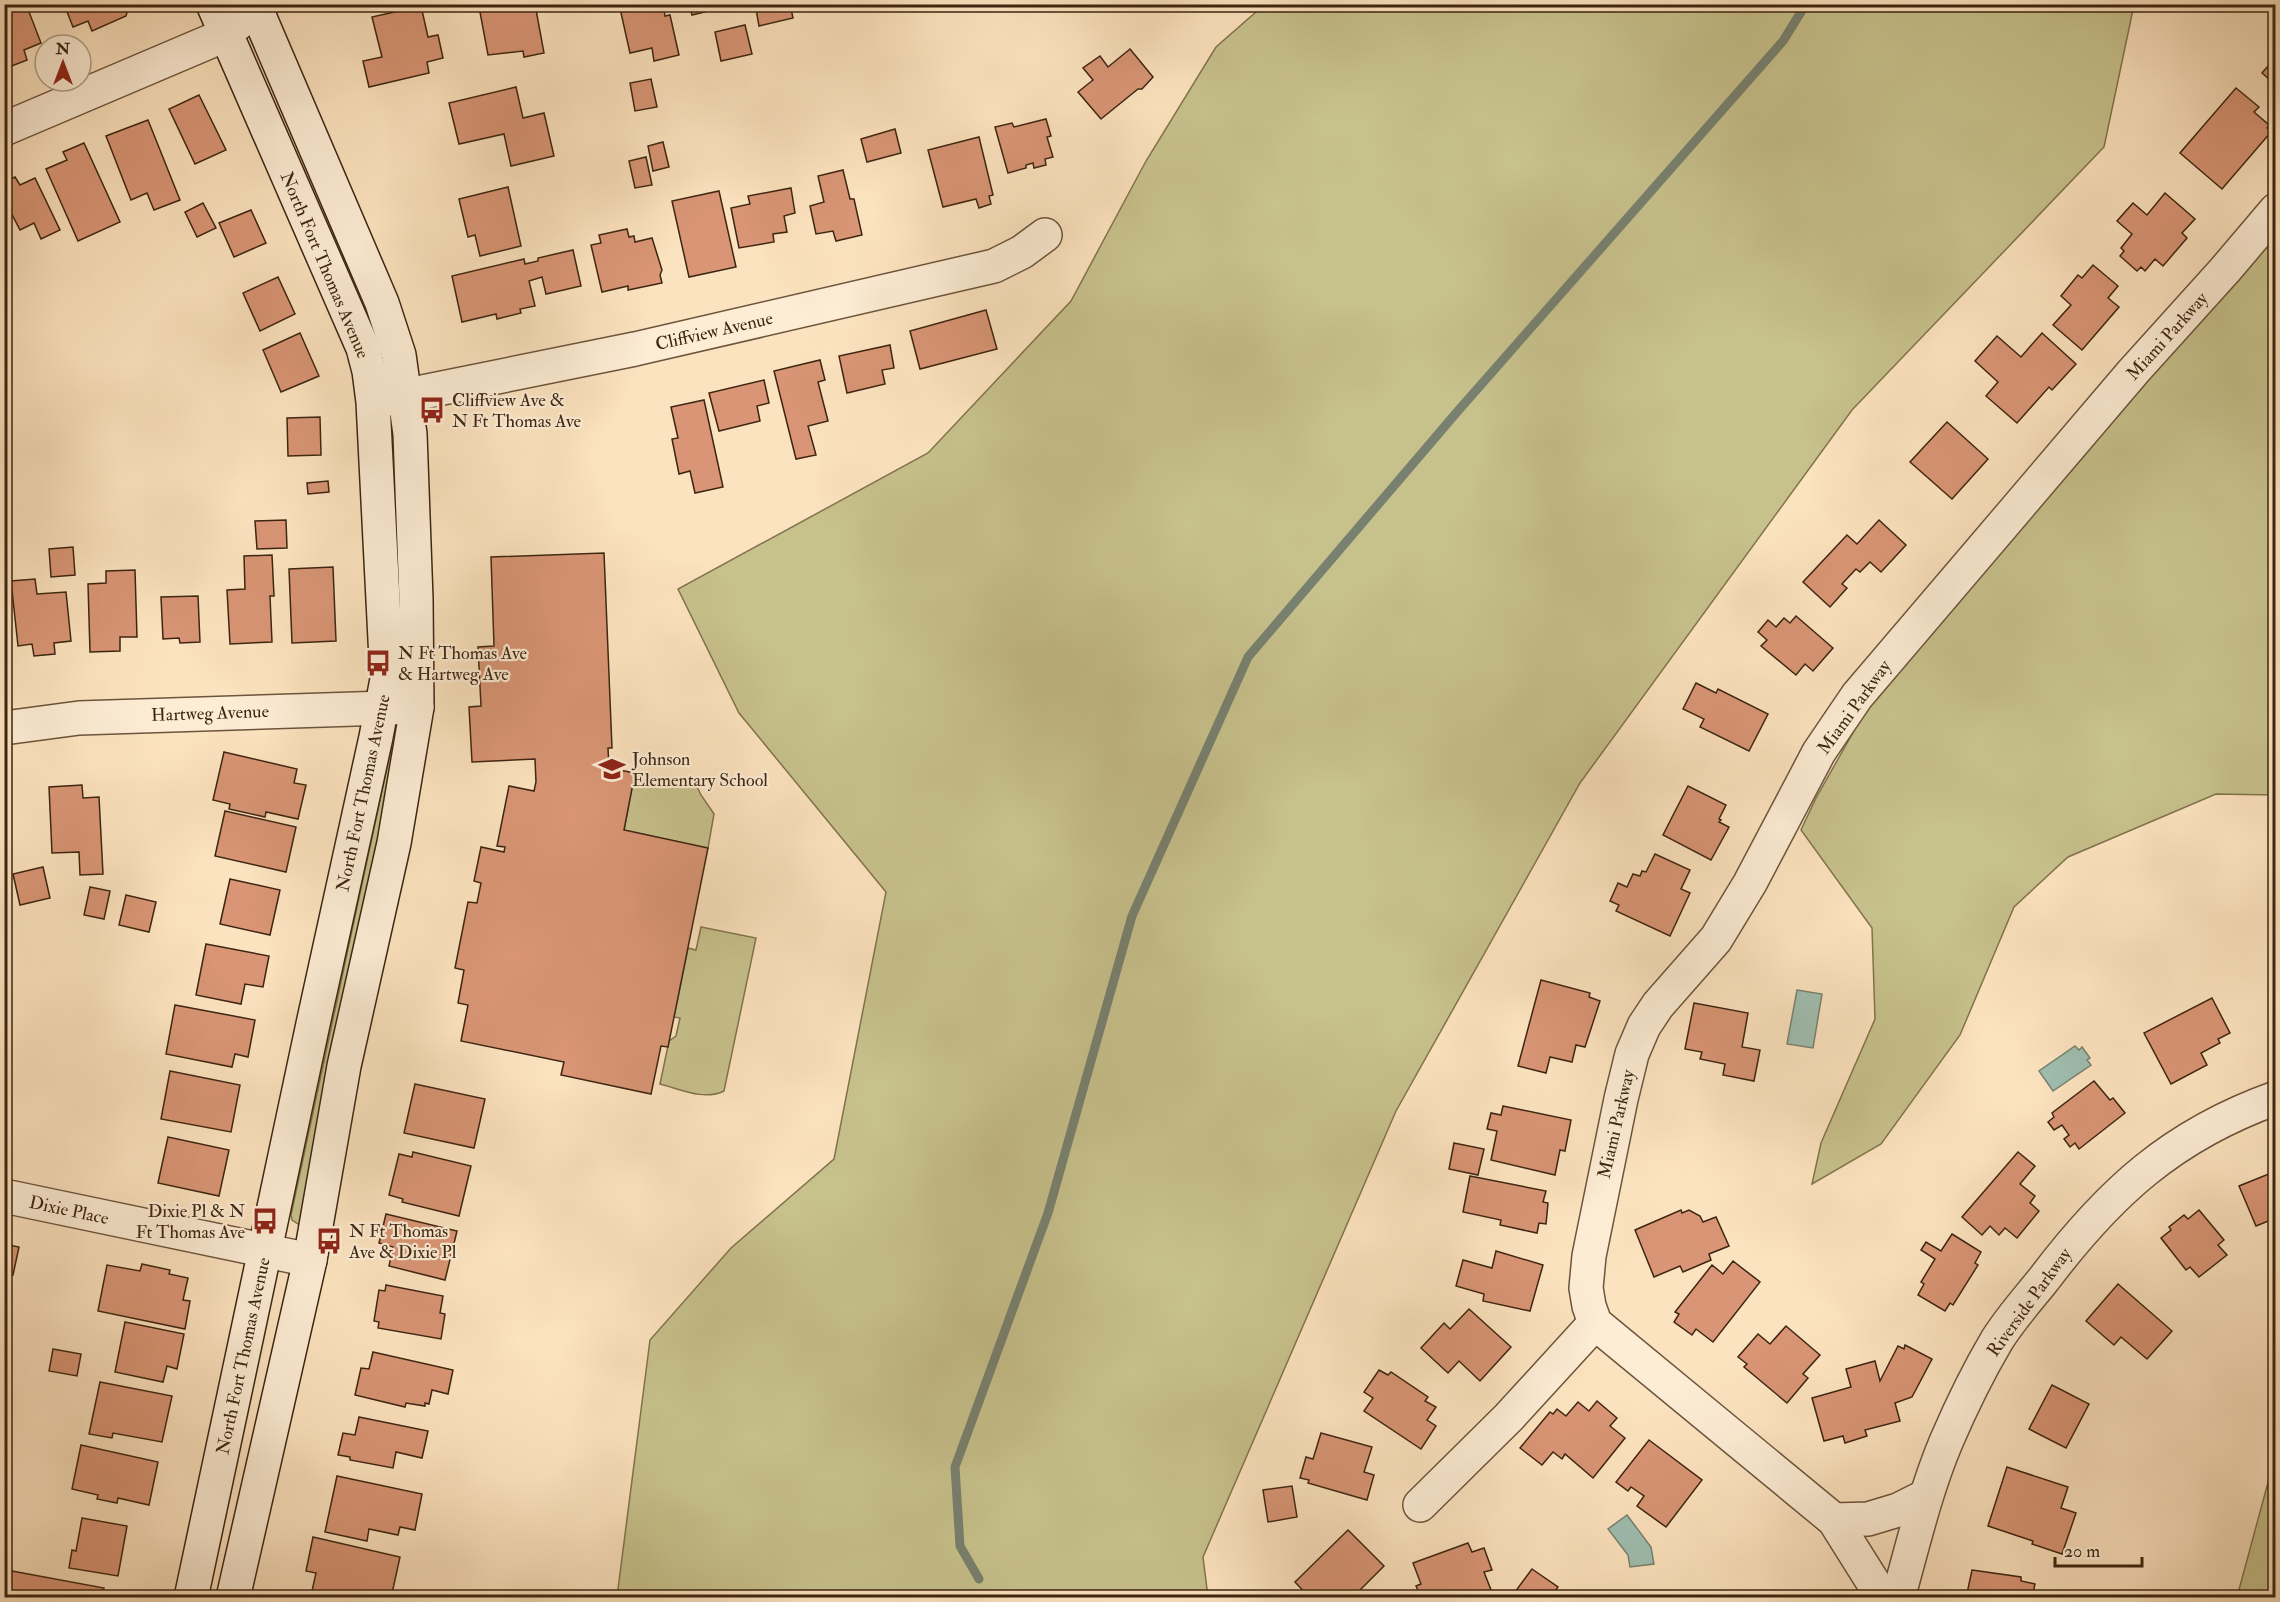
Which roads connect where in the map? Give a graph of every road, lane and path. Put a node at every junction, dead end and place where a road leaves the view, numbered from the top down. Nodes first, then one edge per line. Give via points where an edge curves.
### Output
1 (257, 6) edge
2 (219, 19) edge
3 (4, 129) edge
4 (2276, 210) edge
5 (1045, 235) dead end
6 (406, 396) junction
7 (373, 402) junction
8 (417, 707) junction
9 (382, 708) junction
10 (4, 728) edge
11 (2276, 1098) edge
12 (4, 1196) edge
13 (266, 1251) junction
14 (310, 1260) junction
15 (1595, 1323) junction
16 (1926, 1496) junction
17 (1420, 1505) dead end
18 (1834, 1520) junction
19 (191, 1598) edge
20 (233, 1598) edge
21 (1883, 1598) edge
22 (1898, 1598) edge

1 - 2 street
1 - 6 street, North Fort Thomas Avenue via 382,303 399,355
2 - 3 street
2 - 7 street, North Fort Thomas Avenue via 363,348
4 - 15 street, Miami Parkway via 1857,696 1820,752 1716,939 1644,1026 1632,1054 1589,1256 1586,1288
5 - 6 street, Cliffview Avenue via 994,266 635,349
6 - 7 street, Cliffview Avenue
6 - 8 street, North Fort Thomas Avenue
7 - 9 street, North Fort Thomas Avenue via 387,679
8 - 9 street, Hartweg Avenue
8 - 14 street, North Fort Thomas Avenue via 394,843 344,1066
9 - 10 street, Hartweg Avenue via 79,718
9 - 13 street, North Fort Thomas Avenue
11 - 16 street, Riverside Parkway via 2215,1123 2170,1150 2122,1188 2088,1223 1998,1339 1950,1435
12 - 13 street, Dixie Place
13 - 14 street, Dixie Place
13 - 19 street, North Fort Thomas Avenue
14 - 20 street, North Fort Thomas Avenue
15 - 17 street via 1509,1417
15 - 18 street
16 - 18 street via 1868,1519
16 - 22 street, Riverside Parkway
18 - 21 street

